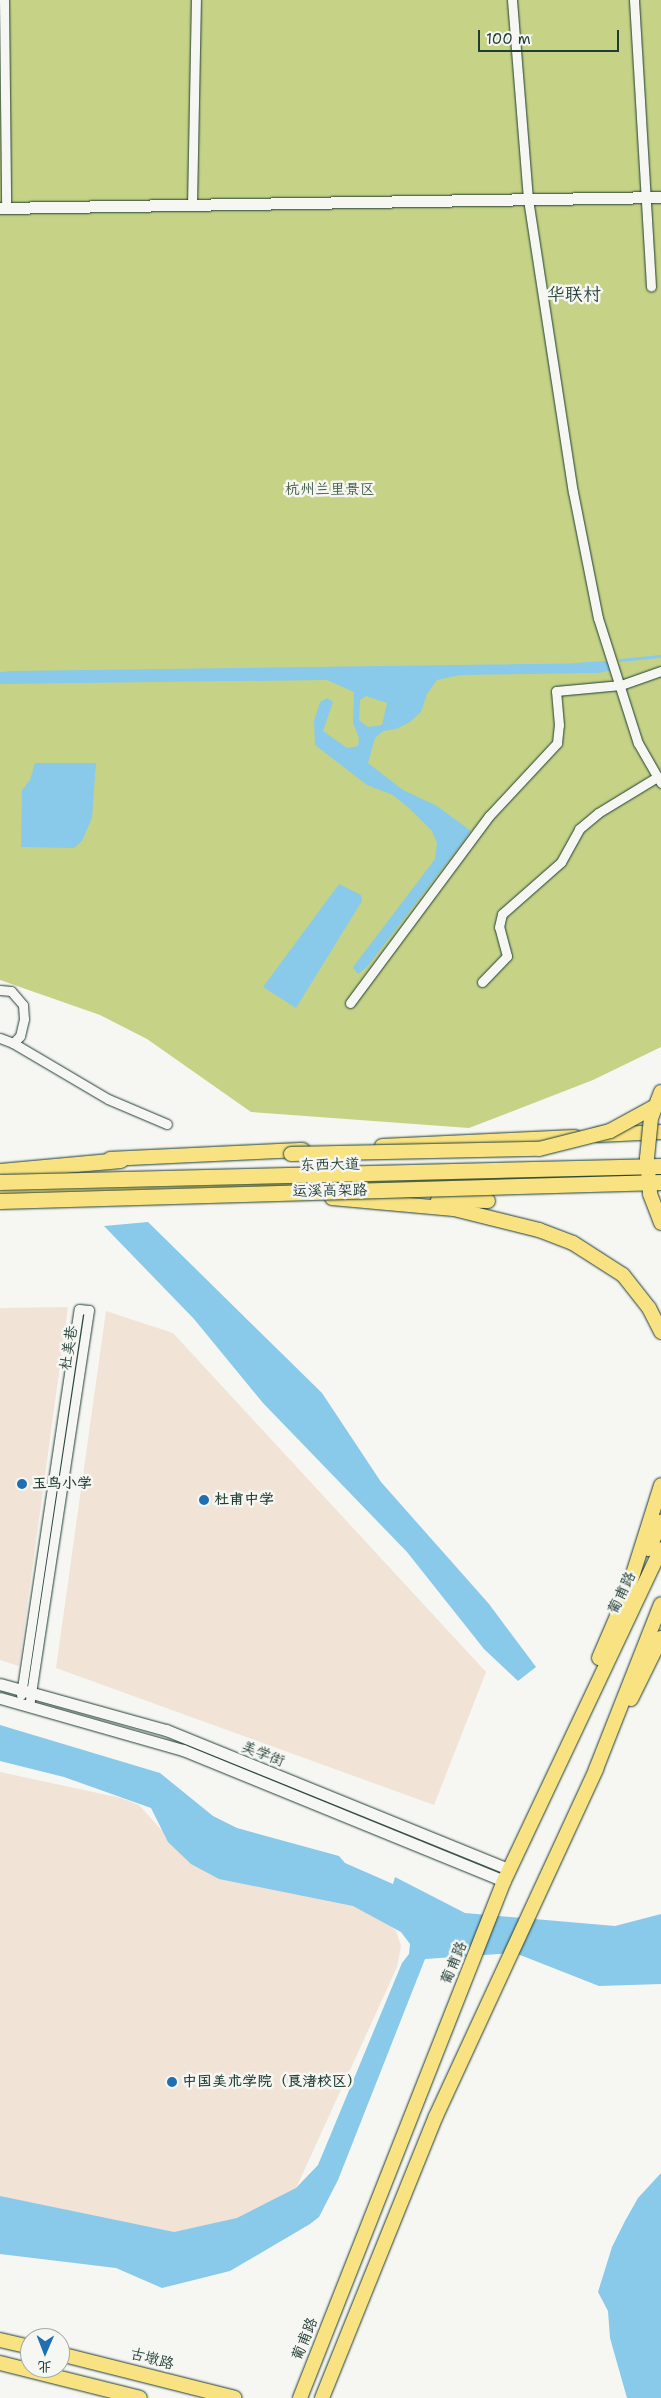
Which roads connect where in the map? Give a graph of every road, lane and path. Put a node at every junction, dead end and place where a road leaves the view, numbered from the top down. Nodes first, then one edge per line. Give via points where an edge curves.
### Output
1 (4, 0) edge
2 (196, 0) edge
3 (512, 0) edge
4 (634, 0) edge
5 (3, 70) edge
6 (645, 197) junction
7 (661, 197) edge
8 (528, 199) junction
9 (192, 205) junction
10 (3, 208) edge
11 (651, 286) dead end
12 (661, 670) edge
13 (621, 685) junction
14 (659, 780) edge
15 (482, 982) dead end
16 (0, 990) edge
17 (350, 1003) dead end
18 (0, 1038) edge
19 (13, 1042) junction
20 (661, 1092) edge
21 (661, 1103) edge
22 (167, 1124) dead end
23 (661, 1132) edge
24 (120, 1160) joint
25 (0, 1164) edge
26 (661, 1166) edge
27 (0, 1171) edge
28 (661, 1174) edge
29 (0, 1182) edge
30 (661, 1182) edge
31 (0, 1191) edge
32 (332, 1198) junction
33 (488, 1201) dead end
34 (0, 1202) edge
35 (125, 1202) joint
36 (661, 1223) edge
37 (661, 1332) edge
38 (661, 1485) edge
39 (661, 1522) edge
40 (661, 1549) edge
41 (628, 1593) junction
42 (661, 1604) edge
43 (661, 1638) edge
44 (0, 1684) edge
45 (27, 1690) junction
46 (0, 1698) edge
47 (25, 1704) junction
48 (596, 1769) junction
49 (533, 1818) junction
50 (507, 1875) junction
51 (0, 2340) edge
52 (20, 2345) edge
53 (70, 2357) edge
54 (0, 2363) edge
55 (140, 2398) edge
56 (235, 2398) edge
57 (300, 2398) edge
58 (322, 2398) edge

1 - 5 street
2 - 9 street
3 - 8 street
4 - 6 street
5 - 10 street
6 - 7 street
6 - 8 street
6 - 11 street
8 - 9 street
8 - 13 street via 573,492 598,618
9 - 10 street
12 - 13 street
13 - 14 street via 638,743
13 - 17 street via 556,691 557,743 489,816
14 - 15 street via 598,813 579,828 560,862 502,914 499,927 507,956
16 - 19 street via 10,991 24,1005 20,1036
18 - 19 street
19 - 22 street via 108,1099
20 - 36 main road, bridge via 651,1118 647,1158 650,1194
21 - 24 main road, bridge via 610,1131 539,1149
23 - 25 main road
24 - 27 highway
26 - 29 highway, 运溪高架路, bridge
28 - 31 main road, 东西大道
30 - 34 highway, 运溪高架路, bridge
32 - 33 main road
32 - 35 main road
32 - 37 main road via 454,1209 539,1230 573,1243 623,1275 649,1308
34 - 35 highway, bridge
38 - 41 main road
39 - 41 main road
40 - 49 main road, 葡甫路
41 - 49 main road
42 - 48 main road
43 - 48 main road
44 - 45 street, 美学街
45 - 45 street, 杜美巷 via 79,1309 88,1310
45 - 47 street, 杜美巷
45 - 50 street, 美学街 via 166,1730
46 - 47 street, 美学街
47 - 50 street, 美学街 via 183,1750
48 - 58 main road via 436,2116
49 - 50 main road, 葡甫路
50 - 57 main road, 葡甫路
51 - 52 main road
53 - 56 main road, 古墩路
54 - 55 main road

